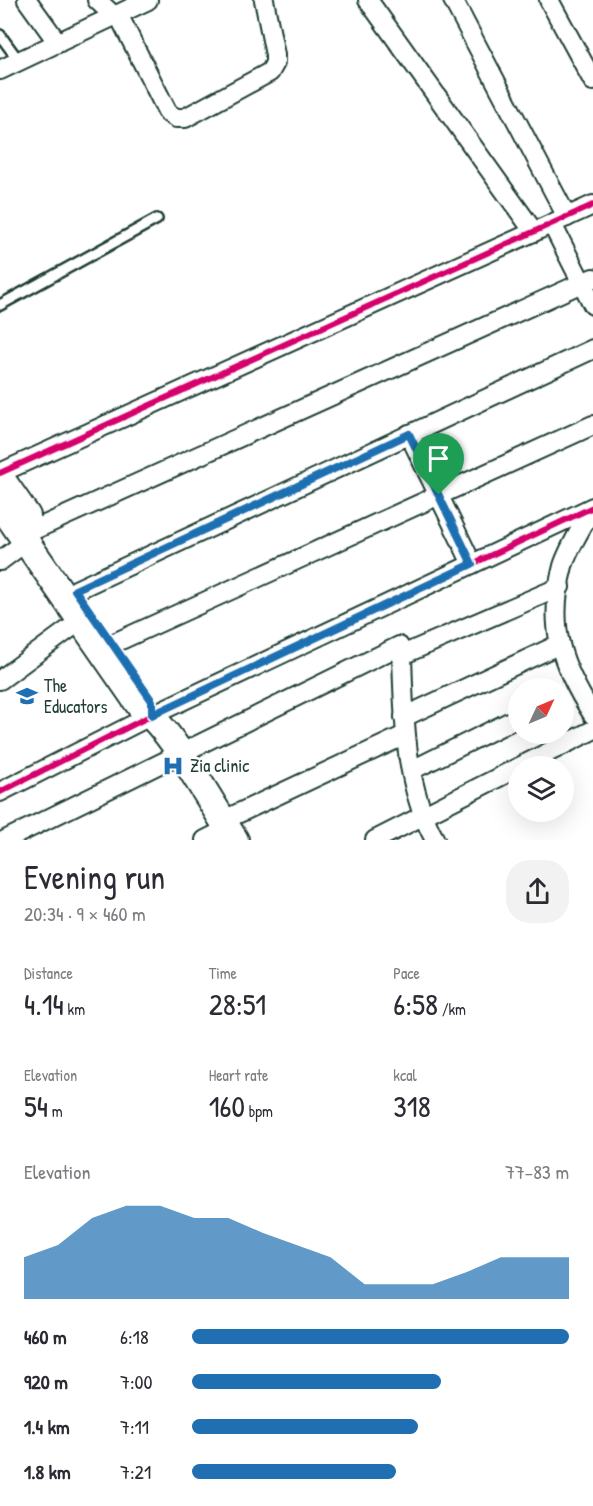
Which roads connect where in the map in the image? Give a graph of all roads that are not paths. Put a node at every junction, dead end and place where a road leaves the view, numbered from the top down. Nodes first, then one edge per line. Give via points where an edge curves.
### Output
1 (27, 0) edge
2 (97, 0) edge
3 (148, 0) edge
4 (264, 0) edge
5 (368, 0) edge
6 (453, 0) edge
7 (549, 0) edge
8 (116, 15) junction
9 (0, 35) edge
10 (58, 43) junction
11 (19, 61) junction
12 (0, 70) edge
13 (593, 81) edge
14 (593, 205) edge
15 (157, 219) dead end
16 (559, 221) junction
17 (534, 232) junction
18 (587, 281) edge
19 (0, 305) edge
20 (593, 305) edge
21 (593, 349) edge
22 (593, 425) edge
23 (409, 434) junction
24 (0, 475) edge
25 (439, 495) junction
26 (0, 504) edge
27 (592, 507) edge
28 (31, 535) junction
29 (0, 561) edge
30 (472, 564) junction
31 (560, 587) junction
32 (75, 590) junction
33 (80, 621) junction
34 (112, 644) junction
35 (560, 644) junction
36 (402, 655) junction
37 (568, 678) edge
38 (0, 680) edge
39 (574, 695) edge
40 (152, 715) junction
41 (593, 715) edge
42 (404, 717) junction
43 (508, 722) edge
44 (593, 730) edge
45 (405, 735) junction
46 (180, 755) junction
47 (542, 756) edge
48 (412, 770) junction
49 (508, 773) edge
50 (0, 792) edge
51 (422, 817) junction
52 (228, 830) edge
53 (5, 840) edge
54 (205, 840) edge
55 (375, 840) edge
56 (435, 840) edge

1 - 10 street
2 - 8 street
3 - 8 street
4 - 8 street via 275,55 270,72 185,118 168,113
5 - 17 street
6 - 16 street
7 - 13 street
8 - 10 street
9 - 11 lane
10 - 11 street
11 - 12 street
14 - 16 street
15 - 19 lane
16 - 17 street
16 - 18 street
17 - 24 street
18 - 20 street
18 - 28 street
21 - 23 street
22 - 25 street
23 - 25 street
23 - 32 street
24 - 28 main road
25 - 30 street
25 - 34 street
26 - 28 main road
27 - 30 street
27 - 31 street via 564,566
28 - 29 street
28 - 32 main road
28 - 33 main road
30 - 40 street
31 - 35 street via 555,622
31 - 36 street
32 - 34 main road
33 - 38 street
33 - 40 main road via 142,710
34 - 40 main road via 152,701
35 - 37 street
35 - 42 street
36 - 42 street
36 - 46 street via 399,646
39 - 41 street
40 - 46 main road
40 - 50 street
42 - 45 street
43 - 48 street
44 - 47 street
45 - 48 street
45 - 52 street
46 - 52 main road
46 - 53 street
48 - 51 street
49 - 51 street
51 - 55 street
51 - 56 street
52 - 54 street

